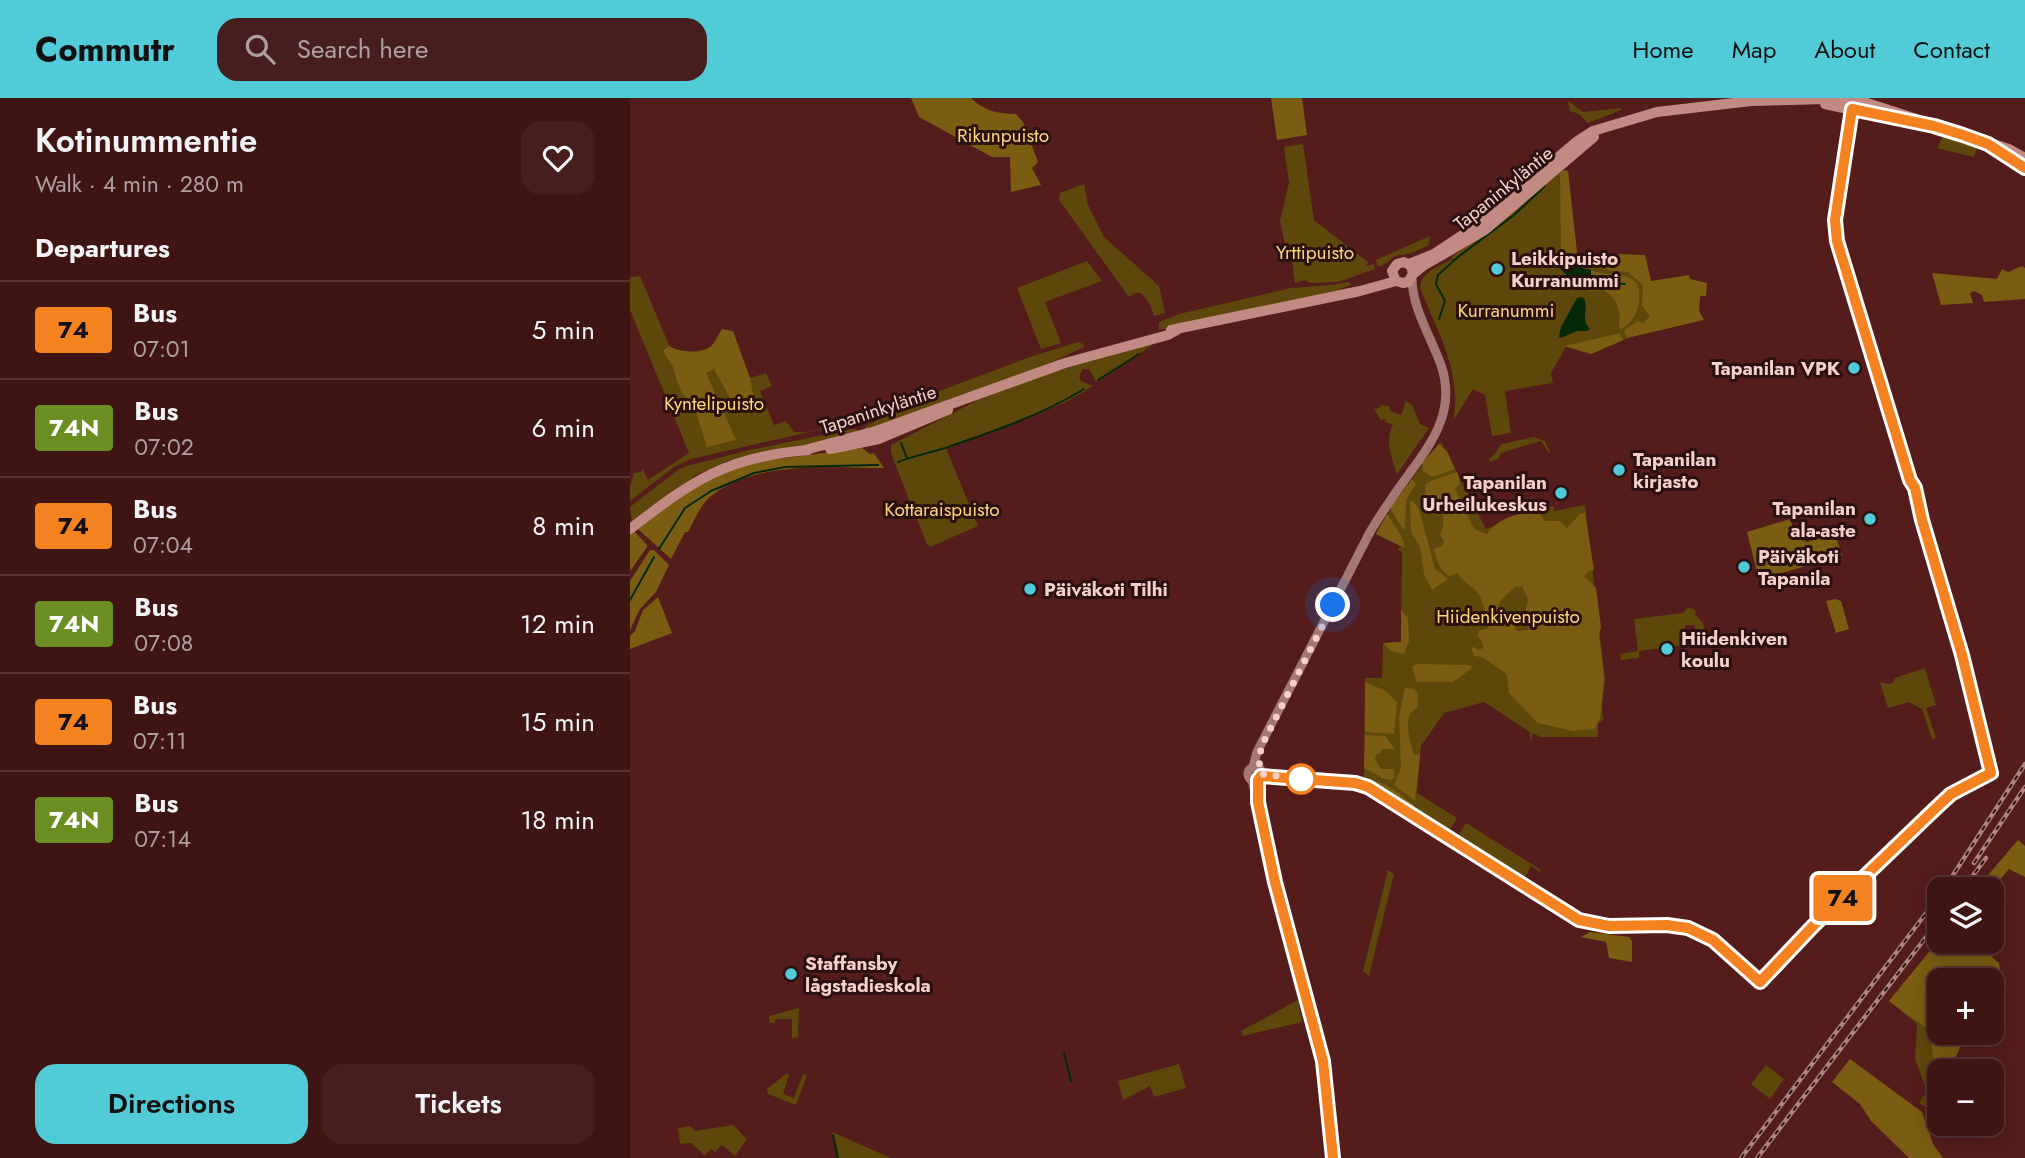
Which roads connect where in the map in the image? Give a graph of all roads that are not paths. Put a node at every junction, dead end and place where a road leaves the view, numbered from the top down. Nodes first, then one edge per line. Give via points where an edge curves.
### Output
1 (1988, 144) junction
2 (2025, 158) edge
3 (2025, 168) edge
4 (1411, 272) junction
5 (1396, 278) junction
6 (1413, 298) junction
7 (630, 529) edge
8 (1333, 1158) edge

1 - 2 main road
1 - 3 main road
1 - 4 main road, Tapaninkyläntie via 1934,126 1814,101 1751,101 1657,111 1605,128 1577,145 1485,230
4 - 5 main road via 1408,282
4 - 5 main road via 1399,263
4 - 6 main road
5 - 6 main road
5 - 7 main road, Tapaninkyläntie via 1177,330 1065,363 962,401 878,439 754,458 710,473
6 - 8 main road via 1444,375 1447,398 1443,419 1374,526 1261,747 1256,767 1262,774 1255,780 1258,802 1323,1061

